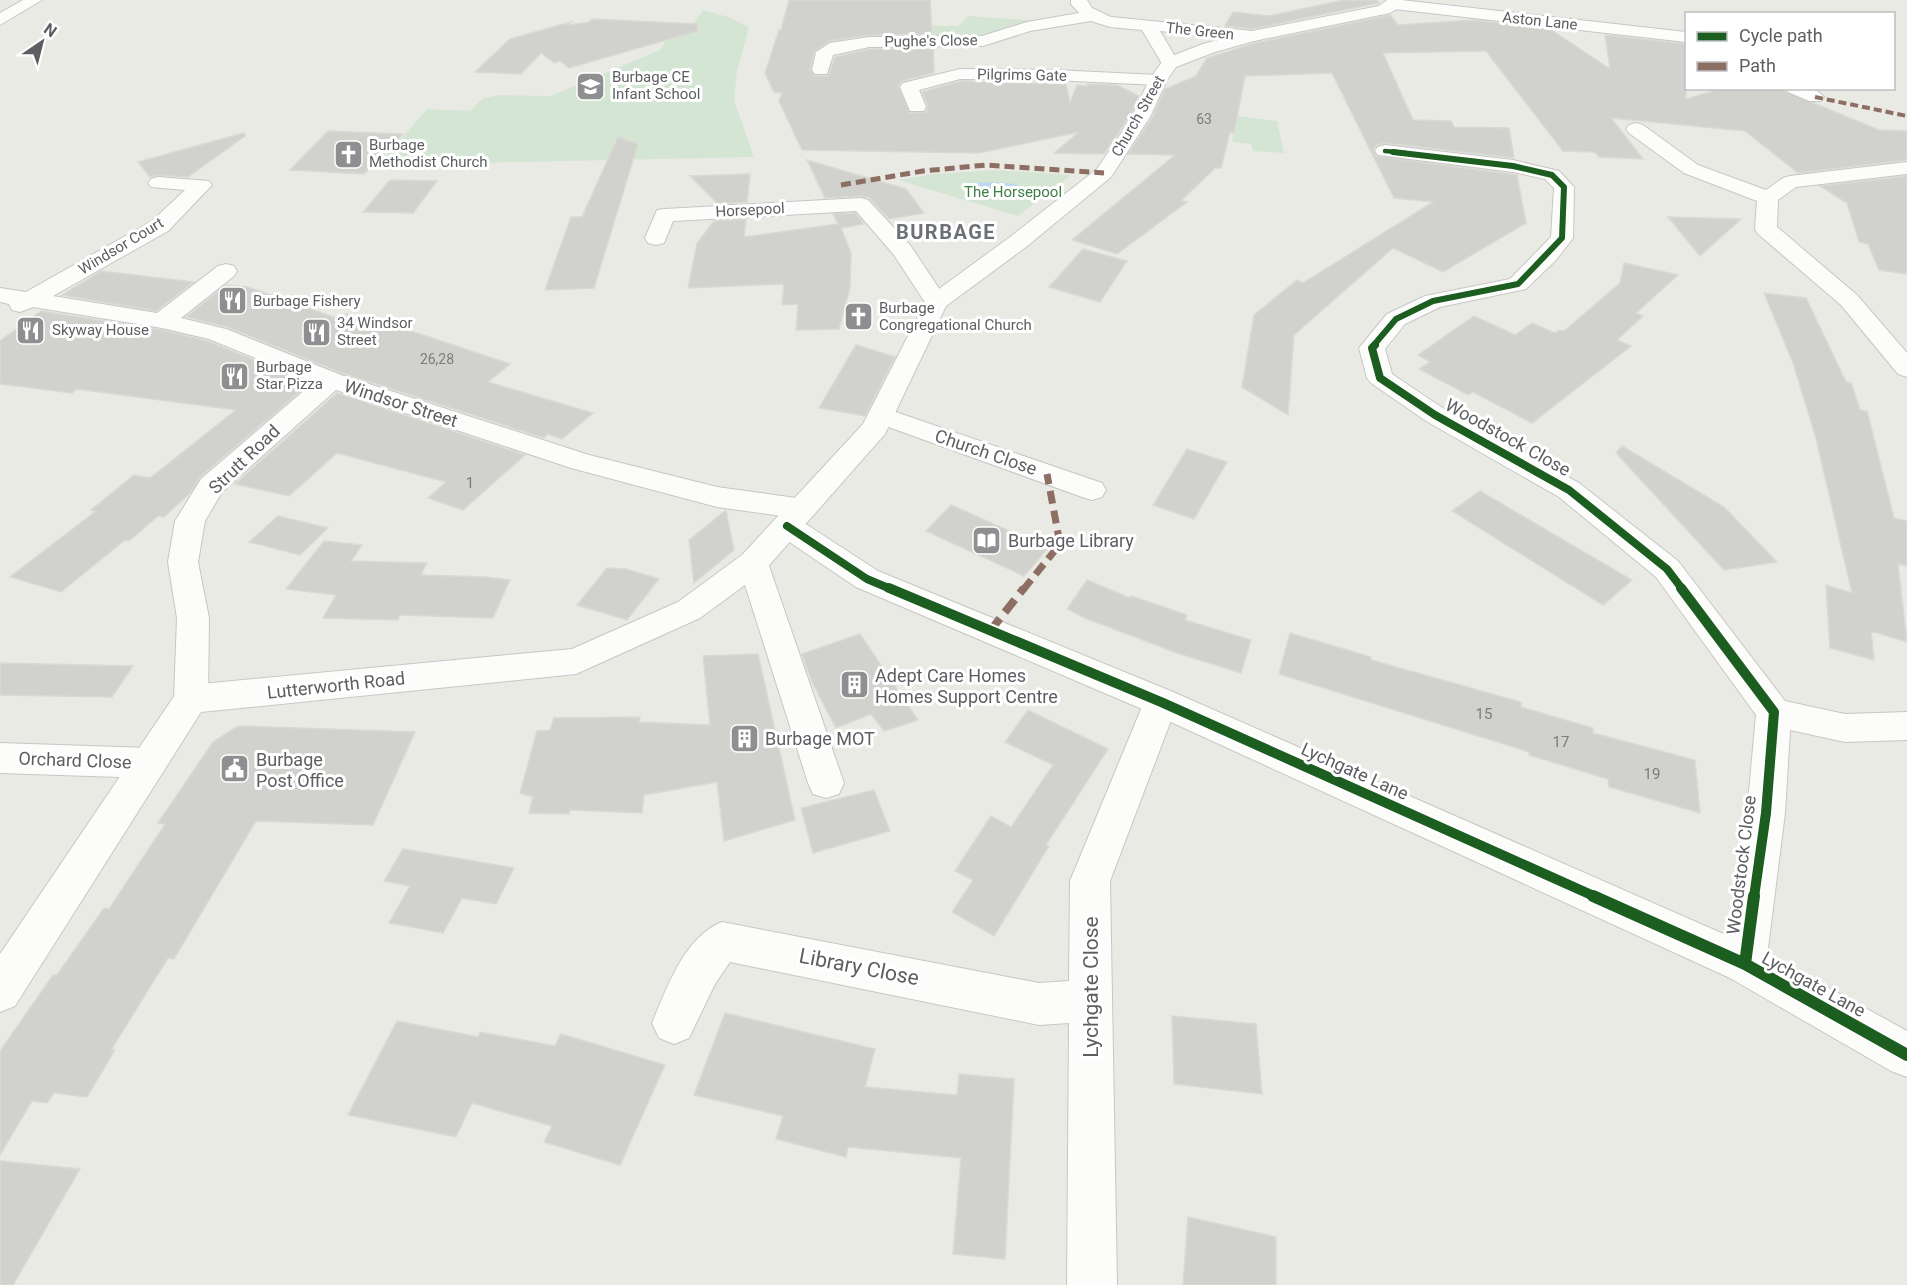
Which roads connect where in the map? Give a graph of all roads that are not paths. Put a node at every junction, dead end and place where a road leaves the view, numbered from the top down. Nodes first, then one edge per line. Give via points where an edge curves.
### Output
1 (34, 0) edge
2 (1079, 0) edge
3 (1394, 2) edge
4 (1091, 16) junction
5 (0, 20) edge
6 (1148, 25) junction
7 (1252, 36) junction
8 (1685, 37) edge
9 (821, 70) dead end
10 (1164, 72) junction
11 (1799, 90) edge
12 (1815, 97) dead end
13 (916, 107) dead end
14 (1636, 129) dead end
15 (1385, 151) dead end
16 (1907, 168) edge
17 (158, 183) dead end
18 (841, 185) dead end
19 (1768, 198) junction
20 (861, 204) junction
21 (656, 238) dead end
22 (226, 272) dead end
23 (0, 295) edge
24 (27, 300) junction
25 (936, 302) junction
26 (0, 318) edge
27 (162, 321) junction
28 (1907, 369) edge
29 (332, 380) junction
30 (881, 416) junction
31 (1092, 490) dead end
32 (795, 518) junction
33 (753, 562) junction
34 (191, 699) junction
35 (1161, 702) junction
36 (1774, 712) junction
37 (1907, 726) edge
38 (0, 758) edge
39 (149, 763) junction
40 (826, 783) dead end
41 (1745, 964) junction
42 (0, 990) edge
43 (1091, 1000) junction
44 (674, 1023) dead end
45 (1907, 1055) edge
46 (1092, 1285) edge

1 - 5 street
2 - 4 street
3 - 7 street, Church Street via 1384,10
3 - 8 street, Aston Lane
4 - 6 street, The Green via 1106,22
4 - 9 street, Pughe's Close via 1027,27 983,41 869,42 836,47 825,52
6 - 7 street, The Green
6 - 10 street
7 - 10 street, Church Street via 1209,48
10 - 13 street, Pilgrims Gate via 960,74 909,87
10 - 25 street, Church Street via 1141,117 1104,173
11 - 12 street
14 - 19 street via 1691,169
15 - 36 street, Woodstock Close via 1513,166 1552,175 1564,187 1562,238 1548,255 1518,284 1432,301 1396,319 1372,348 1380,378 1435,415 1569,490 1667,569
16 - 19 street via 1790,182
17 - 24 street, Windsor Court via 202,185 160,226
18 - 20 street
19 - 28 street via 1766,229 1849,300
20 - 21 street, Horsepool via 665,215
20 - 25 street via 894,238
22 - 27 street
23 - 24 street, Windsor Street
24 - 26 street
24 - 27 street, Windsor Street
25 - 30 street, Church Street
27 - 29 street, Windsor Street via 217,334
29 - 32 street, Windsor Street via 581,462
29 - 34 street, Strutt Road via 211,486 190,521 183,562 193,618
30 - 31 street, Church Close
30 - 32 street, Church Street via 875,428
32 - 33 street, Lutterworth Road
32 - 35 street, Lychgate Lane via 867,579
33 - 34 street, Lutterworth Road via 689,610 576,661
33 - 40 street
34 - 39 street
35 - 41 street, Lychgate Lane
35 - 43 street, Lychgate Close via 1090,881
36 - 37 street via 1845,728
36 - 41 street, Woodstock Close via 1766,813
38 - 39 street, Orchard Close
39 - 42 street
41 - 45 street, Lychgate Lane
43 - 44 street, Library Close via 1039,1004 722,941 698,971
43 - 46 street, Lychgate Close

